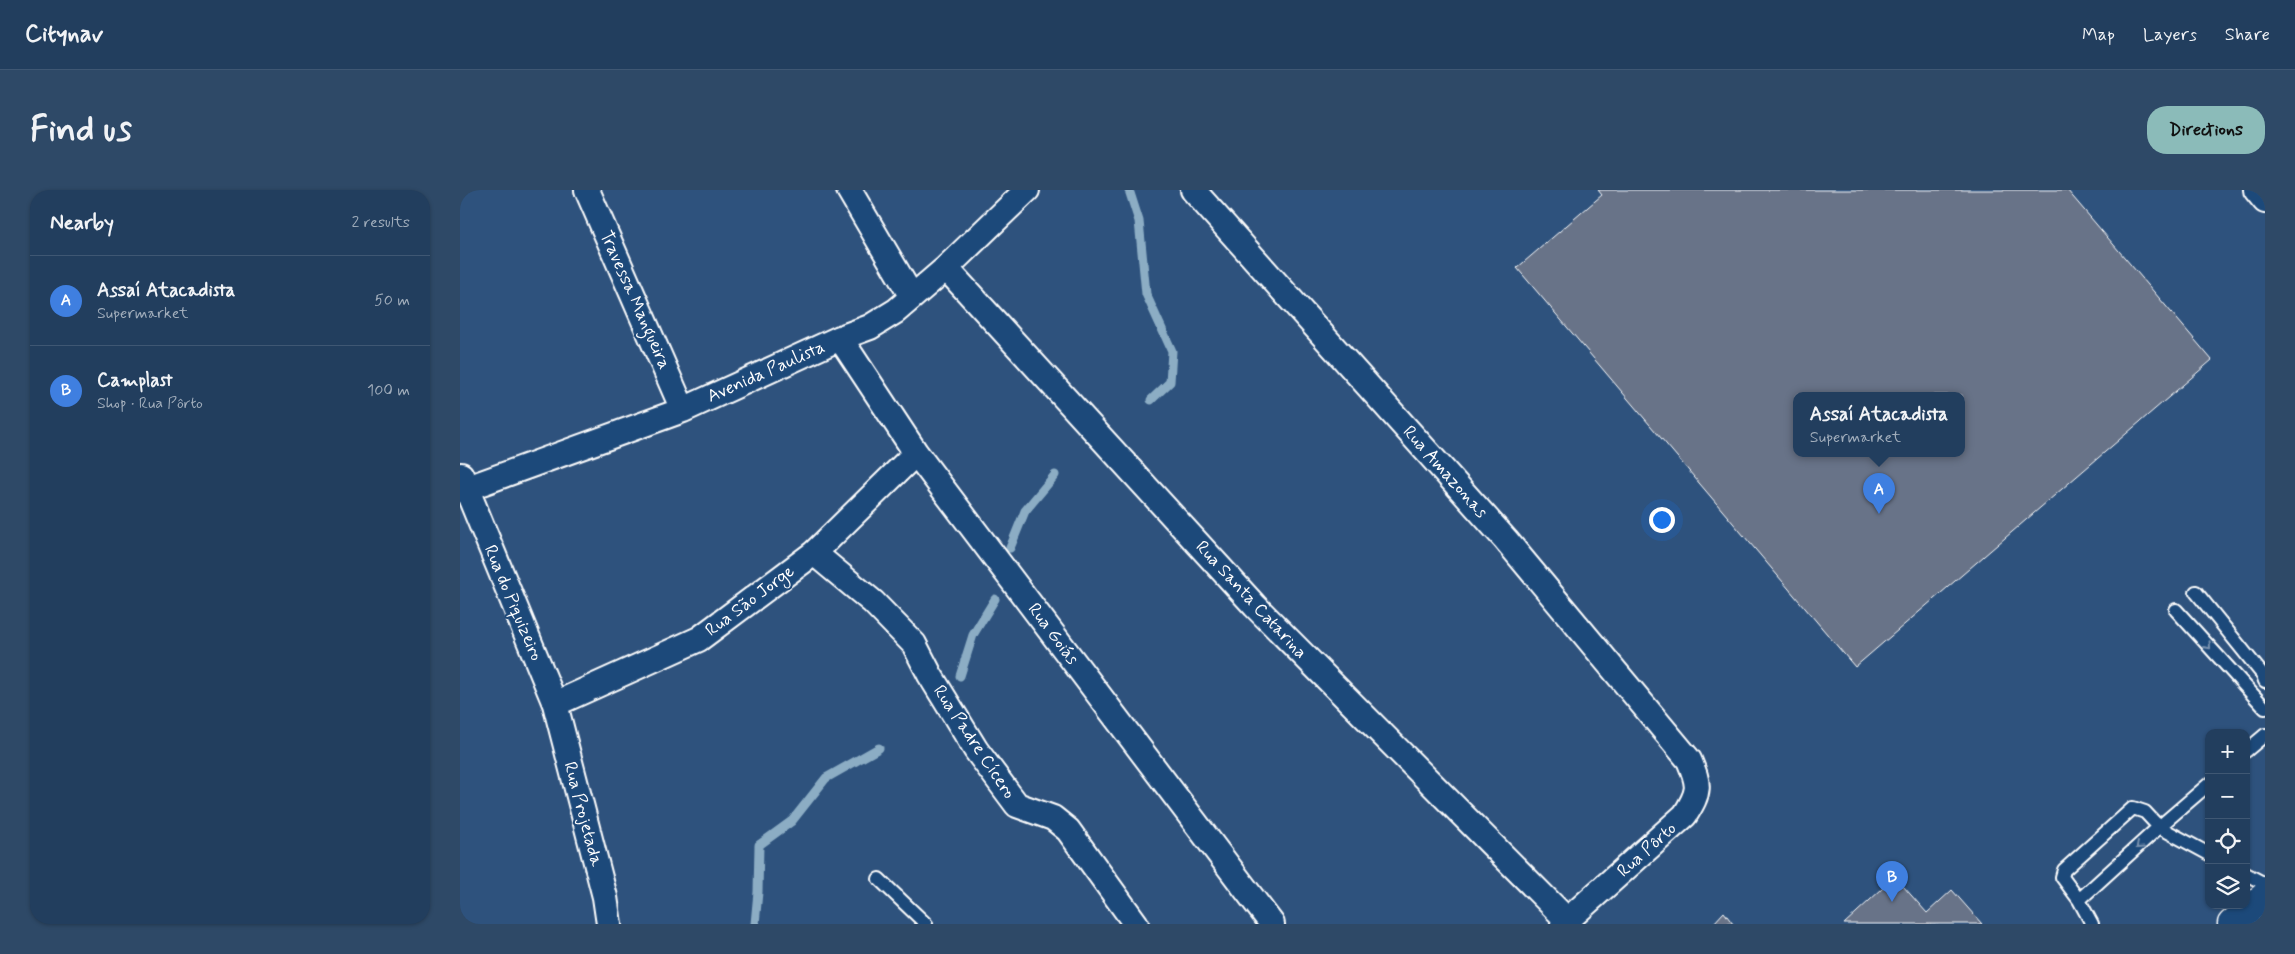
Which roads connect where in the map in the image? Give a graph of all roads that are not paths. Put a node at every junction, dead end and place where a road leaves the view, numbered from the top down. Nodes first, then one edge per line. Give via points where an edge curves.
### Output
1 (587, 190) edge
2 (849, 190) edge
3 (1027, 190) edge
4 (1193, 190) edge
5 (2256, 190) edge
6 (2265, 201) edge
7 (946, 268) junction
8 (912, 297) junction
9 (840, 338) junction
10 (683, 410) junction
11 (916, 453) junction
12 (463, 481) edge
13 (814, 553) junction
14 (2196, 592) dead end
15 (2176, 610) dead end
16 (2265, 681) edge
17 (555, 704) junction
18 (2265, 708) edge
19 (2265, 735) edge
20 (2250, 748) edge
21 (1689, 760) joint
22 (2205, 787) edge
23 (2159, 827) junction
24 (2205, 852) edge
25 (2250, 876) edge
26 (879, 879) dead end
27 (2265, 884) edge
28 (2265, 896) edge
29 (2079, 900) junction
30 (1565, 922) edge
31 (610, 924) edge
32 (926, 924) edge
33 (1136, 924) edge
34 (1272, 924) edge
35 (2092, 924) edge
36 (2232, 924) edge

1 - 10 street, Travessa Mangueira
2 - 8 street
3 - 7 street, Avenida Paulista
4 - 21 street, Rua Amazonas via 1506,540
5 - 6 street
7 - 8 street, Avenida Paulista
7 - 30 street, Rua Santa Catarina via 1254,606
8 - 9 street, Avenida Paulista via 870,327
9 - 10 street, Avenida Paulista
9 - 11 street, Rua Goiás
10 - 12 street, Avenida Paulista
11 - 13 street, Rua São Jorge
11 - 34 street, Rua Goiás
12 - 17 street, Rua do Piquizeiro
13 - 17 street, Rua São Jorge via 699,639
13 - 33 street, Rua Padre Cícero via 873,602 914,644 976,750 1018,805 1053,818 1068,830
14 - 16 lane via 2263,674
15 -> 18 lane
17 - 31 street, Rua Projetada
19 - 20 lane
21 - 30 street, Rua Pôrto via 1696,776 1698,795 1685,815
22 - 23 lane
23 - 24 lane
23 -> 29 lane
23 - 29 lane via 2145,812 2134,808 2064,870 2062,877
25 - 27 lane
26 - 32 lane
28 - 36 main road
29 - 35 lane

